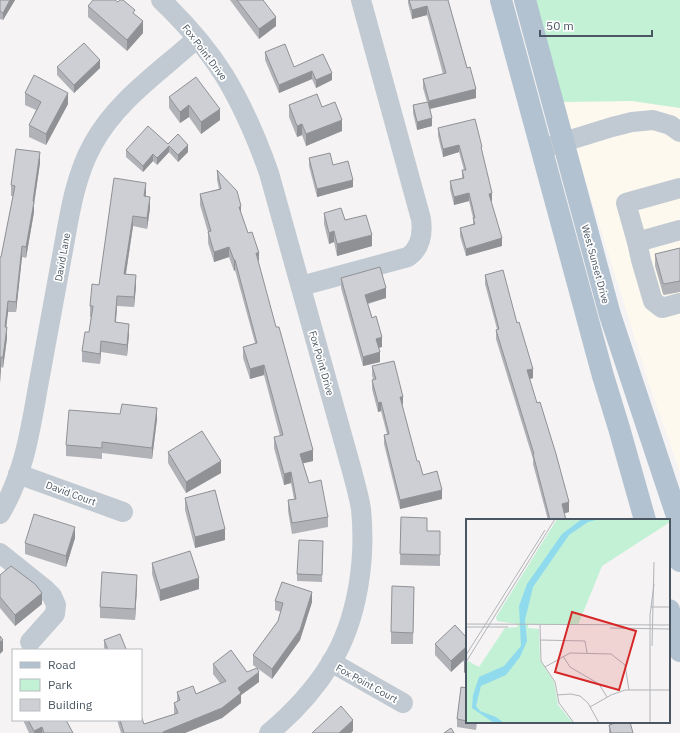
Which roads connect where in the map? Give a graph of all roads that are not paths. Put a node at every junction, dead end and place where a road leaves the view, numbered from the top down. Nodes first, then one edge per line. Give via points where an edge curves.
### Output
1 (160, 0) edge
2 (361, 0) edge
3 (501, 0) edge
4 (525, 0) edge
5 (196, 39) junction
6 (680, 132) edge
7 (563, 142) junction
8 (541, 149) junction
9 (680, 188) edge
10 (680, 230) edge
11 (637, 242) junction
12 (301, 286) junction
13 (680, 303) edge
14 (619, 428) junction
15 (662, 470) junction
16 (18, 474) junction
17 (680, 494) edge
18 (123, 512) dead end
19 (0, 514) edge
20 (644, 519) edge
21 (665, 519) edge
22 (670, 524) edge
23 (680, 525) edge
24 (670, 535) edge
25 (680, 535) edge
26 (0, 553) edge
27 (680, 561) edge
28 (670, 614) edge
29 (30, 642) dead end
30 (680, 650) edge
31 (331, 662) junction
32 (403, 703) dead end
33 (269, 733) edge

1 - 5 street, Fox Point Drive
2 - 12 street via 421,219 420,242 415,252 408,256
3 - 8 main road
4 - 7 main road, West Sunset Drive
5 - 12 street, Fox Point Drive via 224,75 255,136 269,173
5 - 16 street, David Lane via 120,105 99,132 85,160 69,218 27,451
6 - 7 street via 670,125 653,120 632,122
7 - 8 street
7 - 15 main road, West Sunset Drive via 610,315
8 - 14 main road
9 - 11 street via 626,203
10 - 11 street
11 - 13 street via 653,301 662,308
12 - 31 street, Fox Point Drive via 352,470 363,539 360,576 354,604 347,629
14 - 20 main road
14 - 21 main road via 639,460 653,504
15 - 17 street
15 - 23 main road, West Sunset Drive
16 - 18 street, David Court
16 - 19 street, David Lane via 9,499
22 - 25 main road
24 - 27 main road
26 - 29 street via 45,589 56,605 55,614
28 - 30 main road
31 - 32 street, Fox Point Court
31 - 33 street, Fox Point Drive via 310,692

